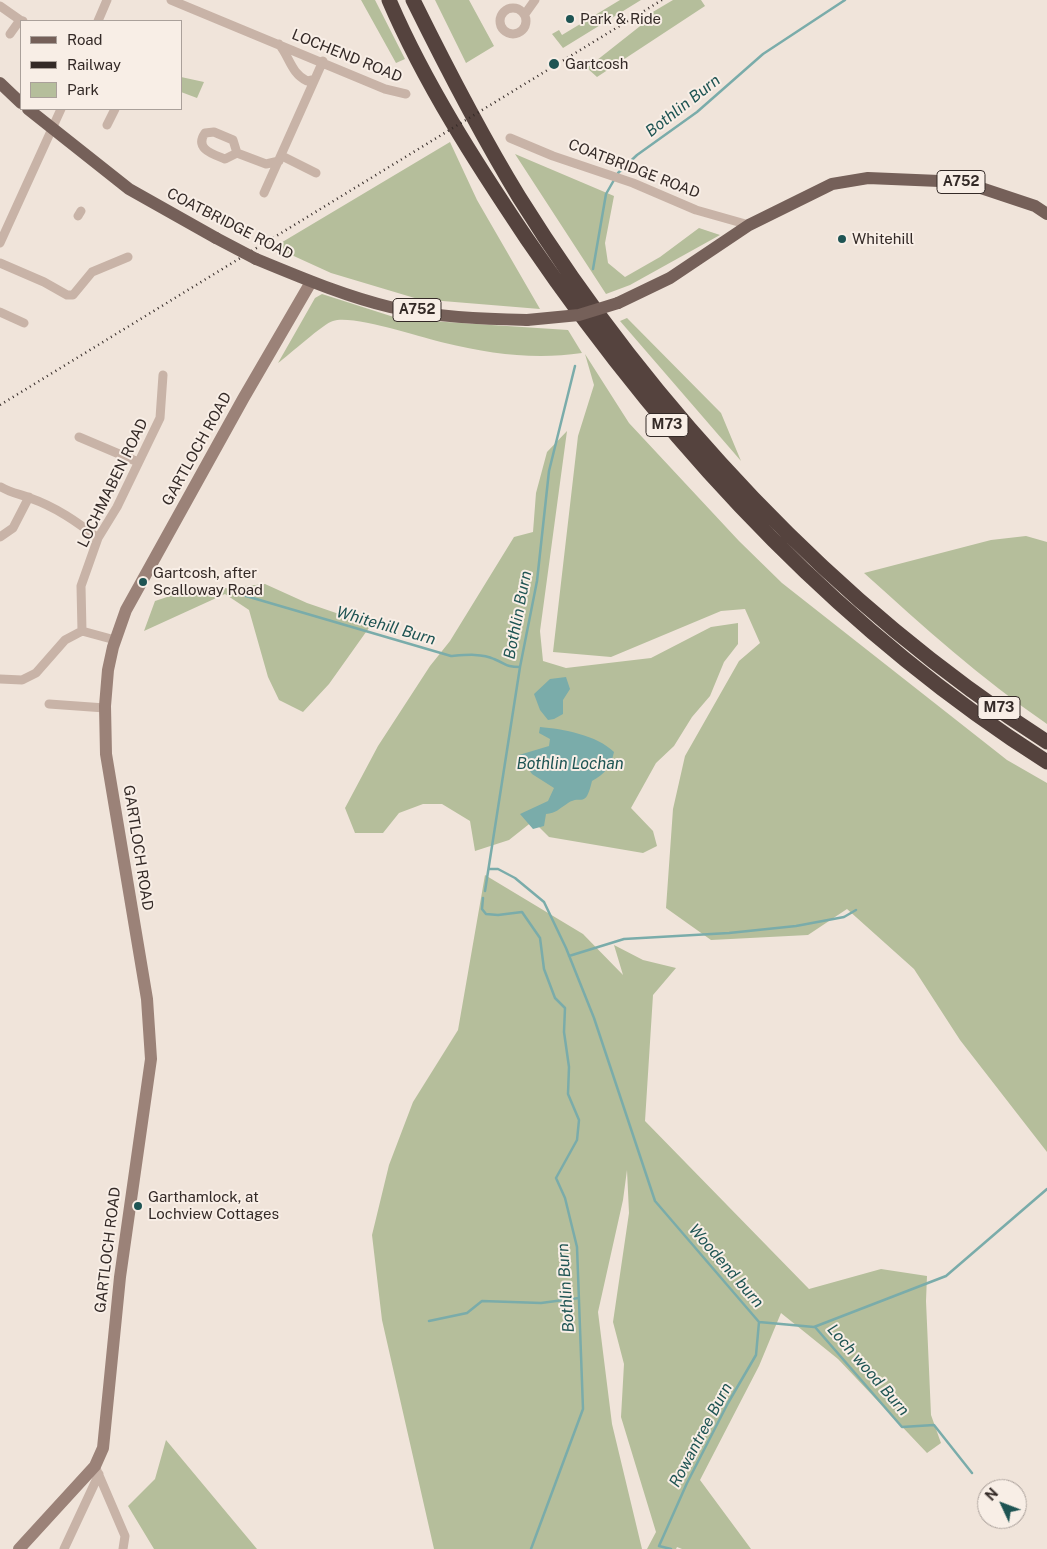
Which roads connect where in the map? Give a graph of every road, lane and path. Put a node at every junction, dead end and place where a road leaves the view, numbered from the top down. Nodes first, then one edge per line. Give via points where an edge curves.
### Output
1 (107, 0) edge
2 (171, 0) edge
3 (389, 0) edge
4 (413, 0) edge
5 (535, 0) edge
6 (0, 6) edge
7 (525, 14) dead end
8 (21, 20) edge
9 (98, 20) edge
10 (20, 23) edge
11 (10, 34) dead end
12 (278, 44) junction
13 (323, 61) junction
14 (315, 79) junction
15 (0, 83) edge
16 (406, 94) dead end
17 (20, 102) edge
18 (29, 110) edge
19 (61, 110) edge
20 (114, 110) edge
21 (107, 125) dead end
22 (52, 128) junction
23 (510, 138) dead end
24 (237, 153) dead end
25 (280, 158) junction
26 (316, 173) dead end
27 (264, 193) dead end
28 (1047, 214) edge
29 (749, 226) junction
30 (0, 243) edge
31 (128, 257) dead end
32 (0, 263) edge
33 (311, 282) junction
34 (0, 312) edge
35 (24, 323) dead end
36 (163, 376) dead end
37 (79, 437) dead end
38 (138, 462) junction
39 (1, 487) edge
40 (29, 497) junction
41 (0, 537) edge
42 (98, 538) junction
43 (82, 631) junction
44 (115, 640) junction
45 (0, 679) edge
46 (49, 704) dead end
47 (105, 708) junction
48 (1047, 742) edge
49 (1047, 762) edge
50 (97, 1470) junction
51 (19, 1549) edge
52 (64, 1549) edge
53 (123, 1549) edge

1 - 9 street
2 - 12 street, LOCHEND ROAD
3 - 49 highway, M73 via 444,109 506,207 605,350 650,406 727,493 829,593 940,686
4 - 48 highway, M73 via 463,99 519,196 619,341 663,396 739,482 840,582 951,674
5 - 7 street
6 - 8 street
10 - 11 street
12 - 13 street, LOCHEND ROAD
12 - 14 street, LOCHEND ROAD via 297,76 307,82
13 - 14 street
13 - 16 street, LOCHEND ROAD via 385,89
14 - 25 street
15 - 17 main road
18 - 22 main road, A752
19 - 22 street
20 - 21 street
22 - 30 street
22 - 33 main road, COATBRIDGE ROAD / A752, bridge via 129,188 256,259
23 - 29 street, COATBRIDGE ROAD via 696,210
24 - 25 street via 266,164
25 - 26 street
25 - 27 street
28 - 29 main road, COATBRIDGE ROAD / A752 via 1035,206 963,182 868,178 832,184
29 - 33 main road, COATBRIDGE ROAD / A752, bridge via 670,278 618,303 579,315 527,320 482,319 390,307
31 - 32 street via 110,261 92,272 73,295
33 - 44 main road, GARTLOCH ROAD via 126,610
34 - 35 street
36 - 38 street, LOCHMABEN ROAD via 160,418
37 - 38 street
38 - 42 street, LOCHMABEN ROAD
39 - 40 street via 13,494
40 - 41 street via 13,528
40 - 42 street via 72,518
42 - 43 street, LOCHMABEN ROAD via 81,586
43 - 44 street
43 - 45 street via 65,640 36,673 22,680
44 - 47 main road, GARTLOCH ROAD via 108,670
46 - 47 street
47 - 50 main road, GARTLOCH ROAD via 106,754 147,999 151,1058 120,1277 103,1448
50 - 51 main road, GARTLOCH ROAD
50 - 52 street
50 - 53 street via 125,1536

